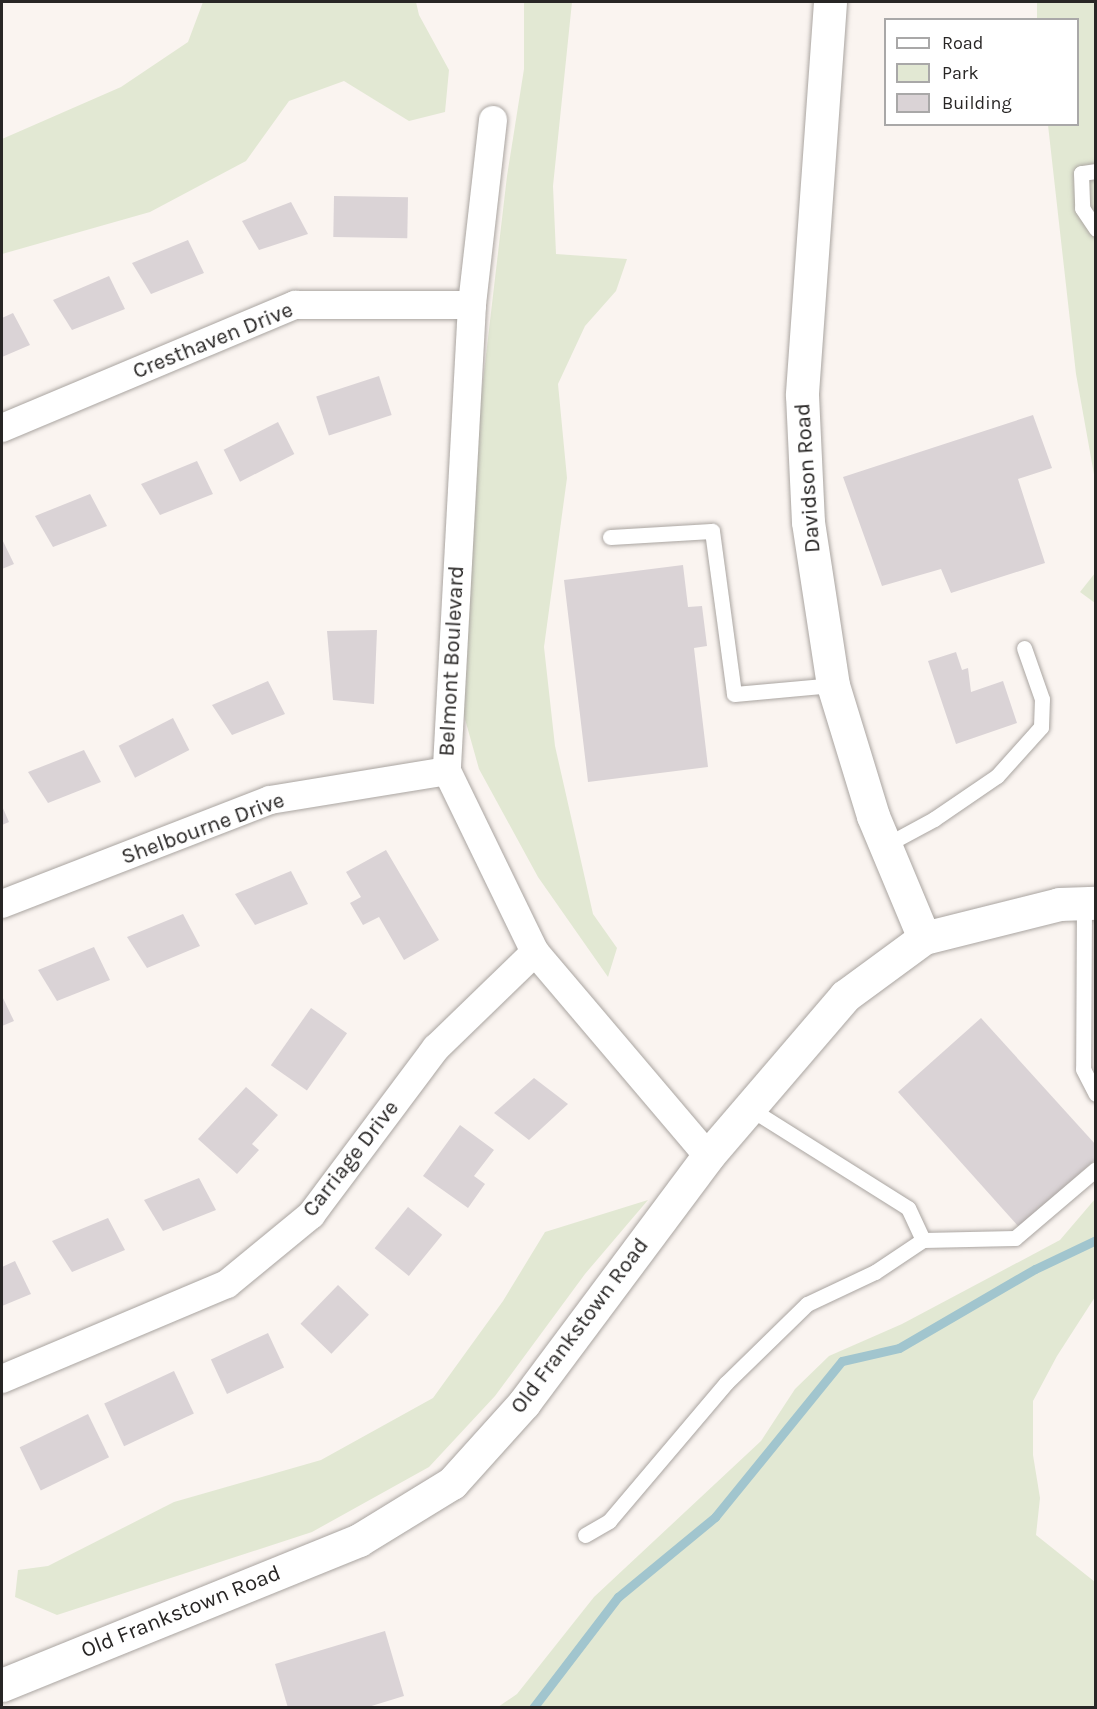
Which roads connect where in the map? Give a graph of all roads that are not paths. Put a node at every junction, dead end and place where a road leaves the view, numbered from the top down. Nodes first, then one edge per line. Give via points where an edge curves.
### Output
1 (830, 2) edge
2 (493, 120) dead end
3 (1095, 171) edge
4 (1095, 229) edge
5 (472, 305) junction
6 (2, 429) edge
7 (610, 537) dead end
8 (1024, 648) dead end
9 (833, 685) junction
10 (447, 771) junction
11 (886, 845) junction
12 (1090, 903) edge
13 (2, 904) edge
14 (924, 938) junction
15 (535, 952) junction
16 (1095, 1094) edge
17 (749, 1107) junction
18 (708, 1156) junction
19 (1095, 1169) edge
20 (923, 1240) junction
21 (2, 1379) edge
22 (585, 1535) dead end
23 (2, 1685) edge

1 - 9 street, Davidson Road via 802,395 808,522
2 - 5 street, Belmont Boulevard
3 - 4 lane via 1081,173 1082,208
5 - 6 street, Cresthaven Drive via 295,305
5 - 10 street, Belmont Boulevard
7 - 9 lane via 712,531 734,694
8 - 11 lane via 1042,699 1041,727 997,776 934,819
9 - 11 street, Davidson Road
10 - 13 street, Shelbourne Drive via 270,800
10 - 15 street, Belmont Boulevard
11 - 14 street, Davidson Road
12 - 14 street, Old Frankstown Road via 1059,904
12 - 16 lane via 1083,1069
14 - 17 street, Old Frankstown Road via 845,996
15 - 18 street, Belmont Boulevard
15 - 21 street, Carriage Drive via 436,1048 310,1215 227,1284
17 - 18 street, Old Frankstown Road
17 - 20 lane via 908,1208
18 - 23 street, Old Frankstown Road via 524,1403 452,1483 359,1540
19 - 20 lane via 1015,1238
20 - 22 lane via 875,1272 807,1304 726,1383 609,1521

